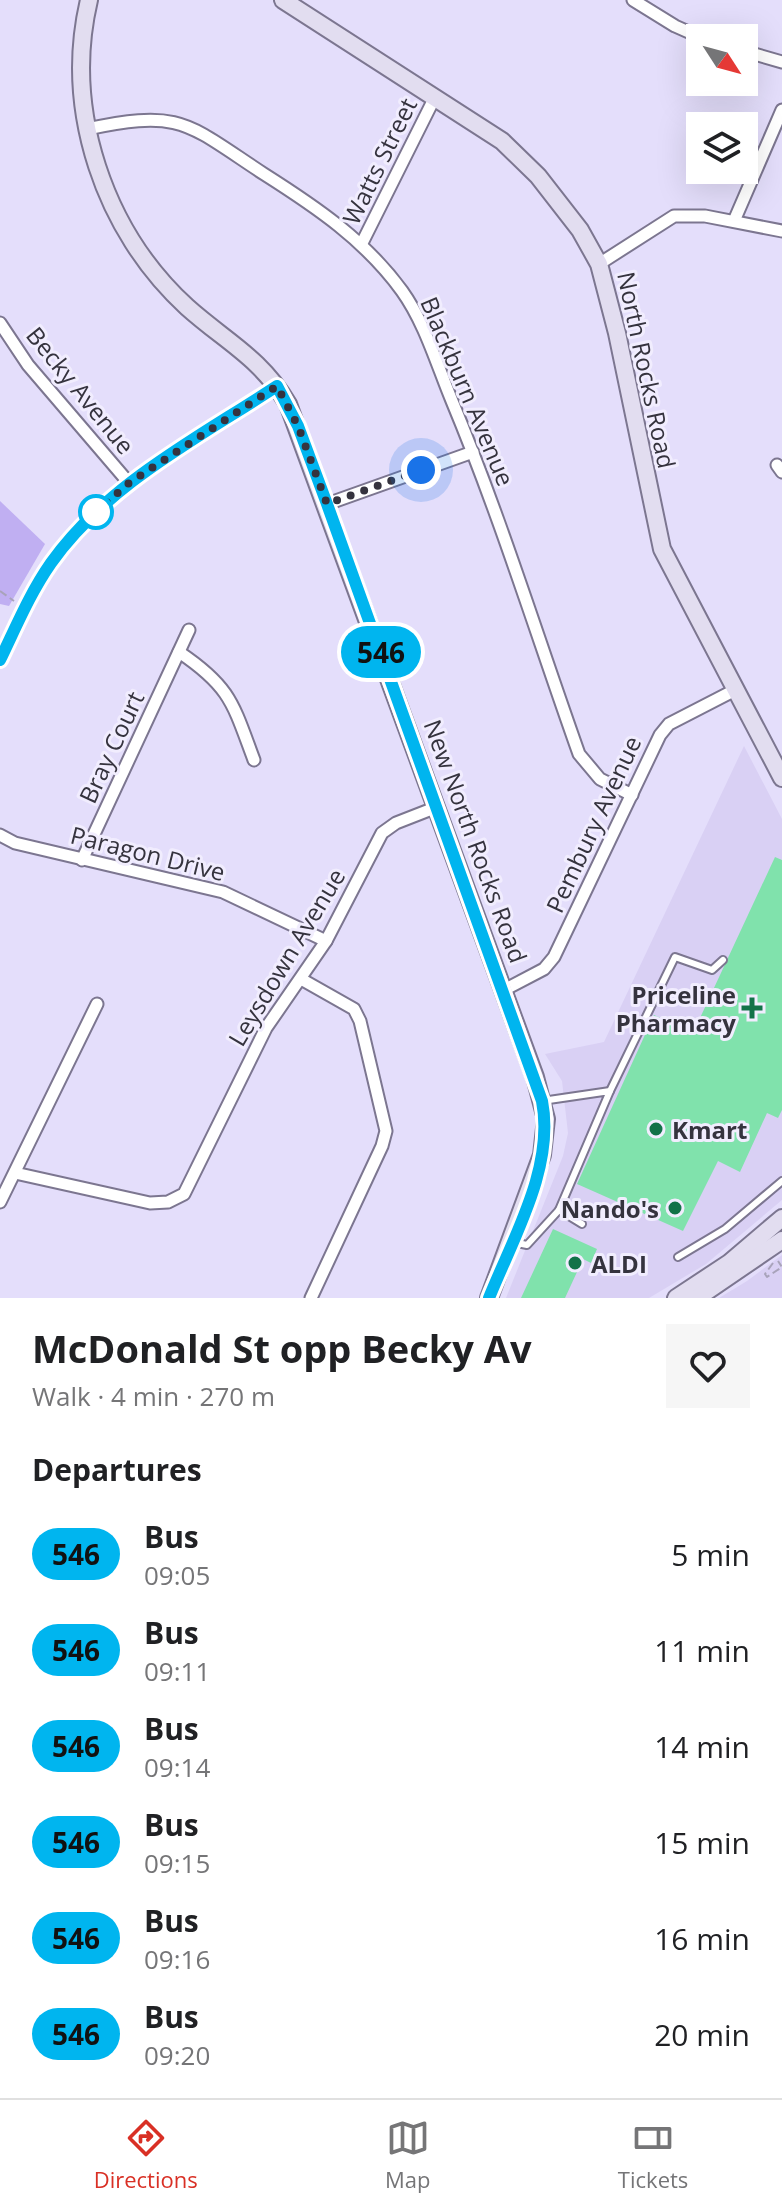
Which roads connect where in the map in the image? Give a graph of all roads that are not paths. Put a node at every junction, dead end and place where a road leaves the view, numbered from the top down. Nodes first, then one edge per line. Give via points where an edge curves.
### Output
1 (89, 0) edge
2 (283, 0) edge
3 (633, 0) edge
4 (686, 29) edge
5 (758, 55) edge
6 (782, 62) edge
7 (434, 99) junction
8 (782, 110) edge
9 (87, 129) junction
10 (734, 221) junction
11 (782, 231) edge
12 (362, 243) junction
13 (599, 264) junction
14 (0, 323) edge
15 (277, 386) junction
16 (473, 452) junction
17 (129, 483) junction
18 (327, 504) junction
19 (189, 630) dead end
20 (179, 652) junction
21 (0, 660) edge
22 (735, 690) junction
23 (254, 760) dead end
24 (780, 770) edge
25 (632, 795) junction
26 (437, 807) junction
27 (0, 835) edge
28 (82, 860) junction
29 (326, 941) junction
30 (723, 960) dead end
31 (301, 979) junction
32 (504, 990) junction
33 (97, 1004) dead end
34 (610, 1091) junction
35 (542, 1101) junction
36 (15, 1173) junction
37 (782, 1181) edge
38 (178, 1198) junction
39 (0, 1202) edge
40 (185, 1210) dead end
41 (559, 1210) junction
42 (782, 1218) edge
43 (582, 1224) dead end
44 (782, 1240) edge
45 (512, 1242) junction
46 (678, 1257) dead end
47 (311, 1298) edge
48 (489, 1298) edge
49 (676, 1298) edge
50 (697, 1298) edge

1 - 9 street, New North Rocks Road via 81,51
2 - 7 street, North Rocks Road
3 - 4 street
5 - 6 street
7 - 12 street, Watts Street
7 - 13 street, North Rocks Road via 520,157 562,204
8 - 10 street
9 - 12 street, Blackburn Avenue via 147,118 188,125
9 - 15 street, New North Rocks Road via 114,207 155,273
10 - 11 street
10 - 13 street via 674,216
12 - 16 street, Blackburn Avenue via 416,315
13 - 22 street, North Rocks Road via 662,549
14 - 17 street, Becky Avenue via 28,365
15 - 17 street
15 - 18 street, New North Rocks Road
16 - 18 street
16 - 25 street, Blackburn Avenue via 579,754 600,779
17 - 21 street via 53,561
18 - 26 street, New North Rocks Road
19 - 20 street, Bray Court
20 - 23 street via 226,691
20 - 28 street, Bray Court
22 - 24 street, North Rocks Road
22 - 25 street, Pembury Avenue via 669,724
25 - 32 street, Pembury Avenue via 554,957 544,969
26 - 29 street, Leysdown Avenue via 382,833
26 - 32 street, New North Rocks Road
27 - 28 street, Paragon Drive
28 - 29 street, Paragon Drive via 223,892
29 - 31 street, Leysdown Avenue
30 - 34 lane via 712,970 675,957
31 - 38 street, Leysdown Avenue via 266,1028 190,1188
31 - 47 street via 354,1009 386,1131
32 - 35 street, New North Rocks Road
33 - 36 street
34 - 35 lane
34 - 41 lane
35 - 45 street, New North Rocks Road via 542,1155
36 - 38 street via 150,1203
36 - 39 street
37 - 46 lane via 725,1229
38 - 40 street
41 - 43 lane
41 - 45 lane via 527,1245
42 - 49 street
44 - 50 street
45 - 48 street, New North Rocks Road

